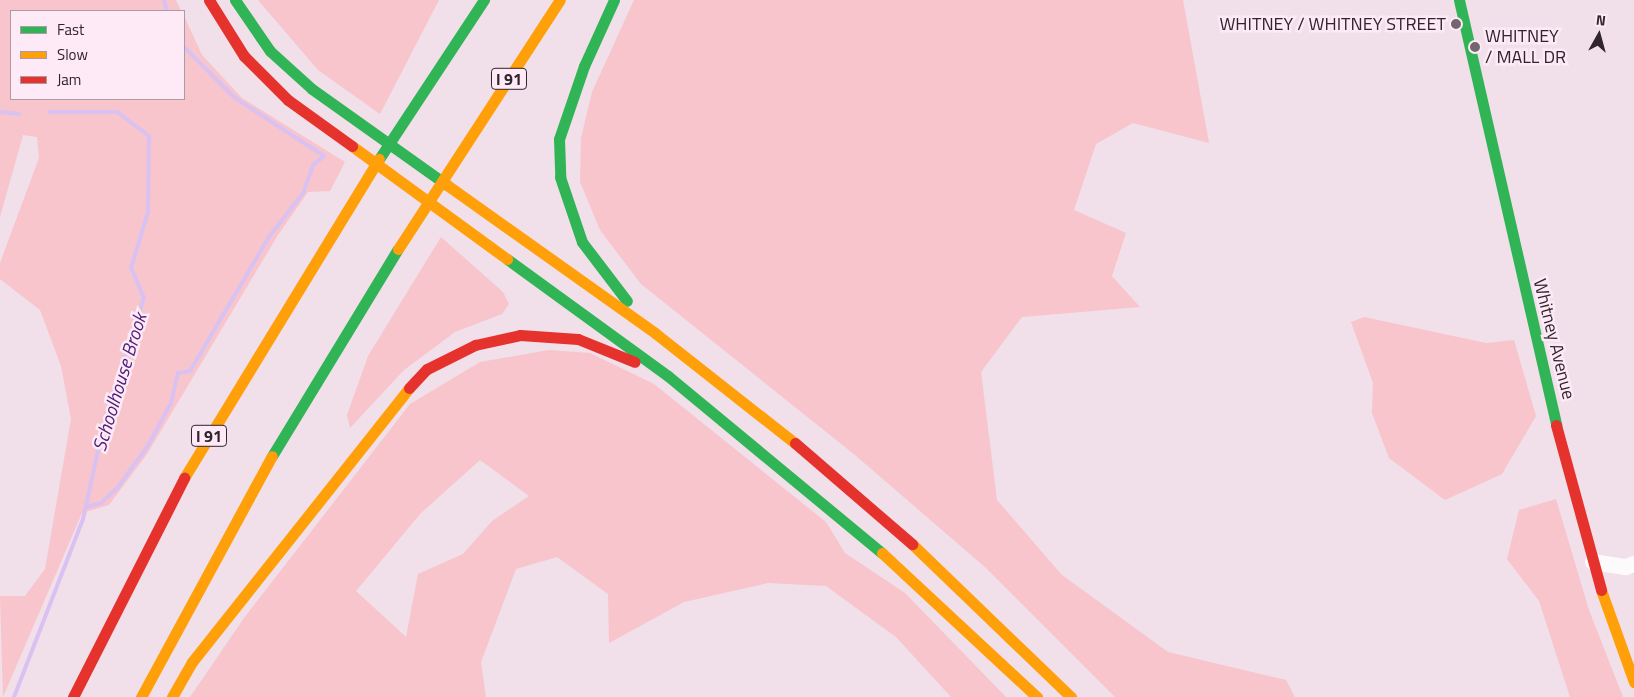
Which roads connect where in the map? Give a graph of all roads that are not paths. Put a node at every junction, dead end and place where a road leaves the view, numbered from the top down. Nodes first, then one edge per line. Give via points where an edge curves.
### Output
1 (209, 0) edge
2 (235, 0) edge
3 (484, 0) edge
4 (560, 0) edge
5 (614, 0) edge
6 (1459, 0) edge
7 (446, 33) dead end
8 (405, 121) junction
9 (648, 327) junction
10 (668, 376) junction
11 (1593, 562) junction
12 (1634, 564) edge
13 (1634, 682) edge
14 (73, 697) edge
15 (141, 697) edge
16 (172, 697) edge
17 (1037, 697) edge
18 (1071, 697) edge

1 - 10 main road via 244,56 288,100
2 - 9 main road via 270,52 312,89
3 - 8 main road, I 91
4 - 15 main road, I 91 via 455,156 228,530
5 - 9 main road via 584,66 559,139 560,177 582,242
6 - 11 main road, Whitney Avenue via 1509,231
7 - 8 main road
8 - 14 main road, I 91 via 362,184 184,479
9 - 18 main road via 860,497
10 - 16 main road via 578,338 520,335 475,345 427,369 388,410 192,662
10 - 17 main road via 863,535
11 - 12 street via 1626,567
11 - 13 main road, Whitney Avenue

